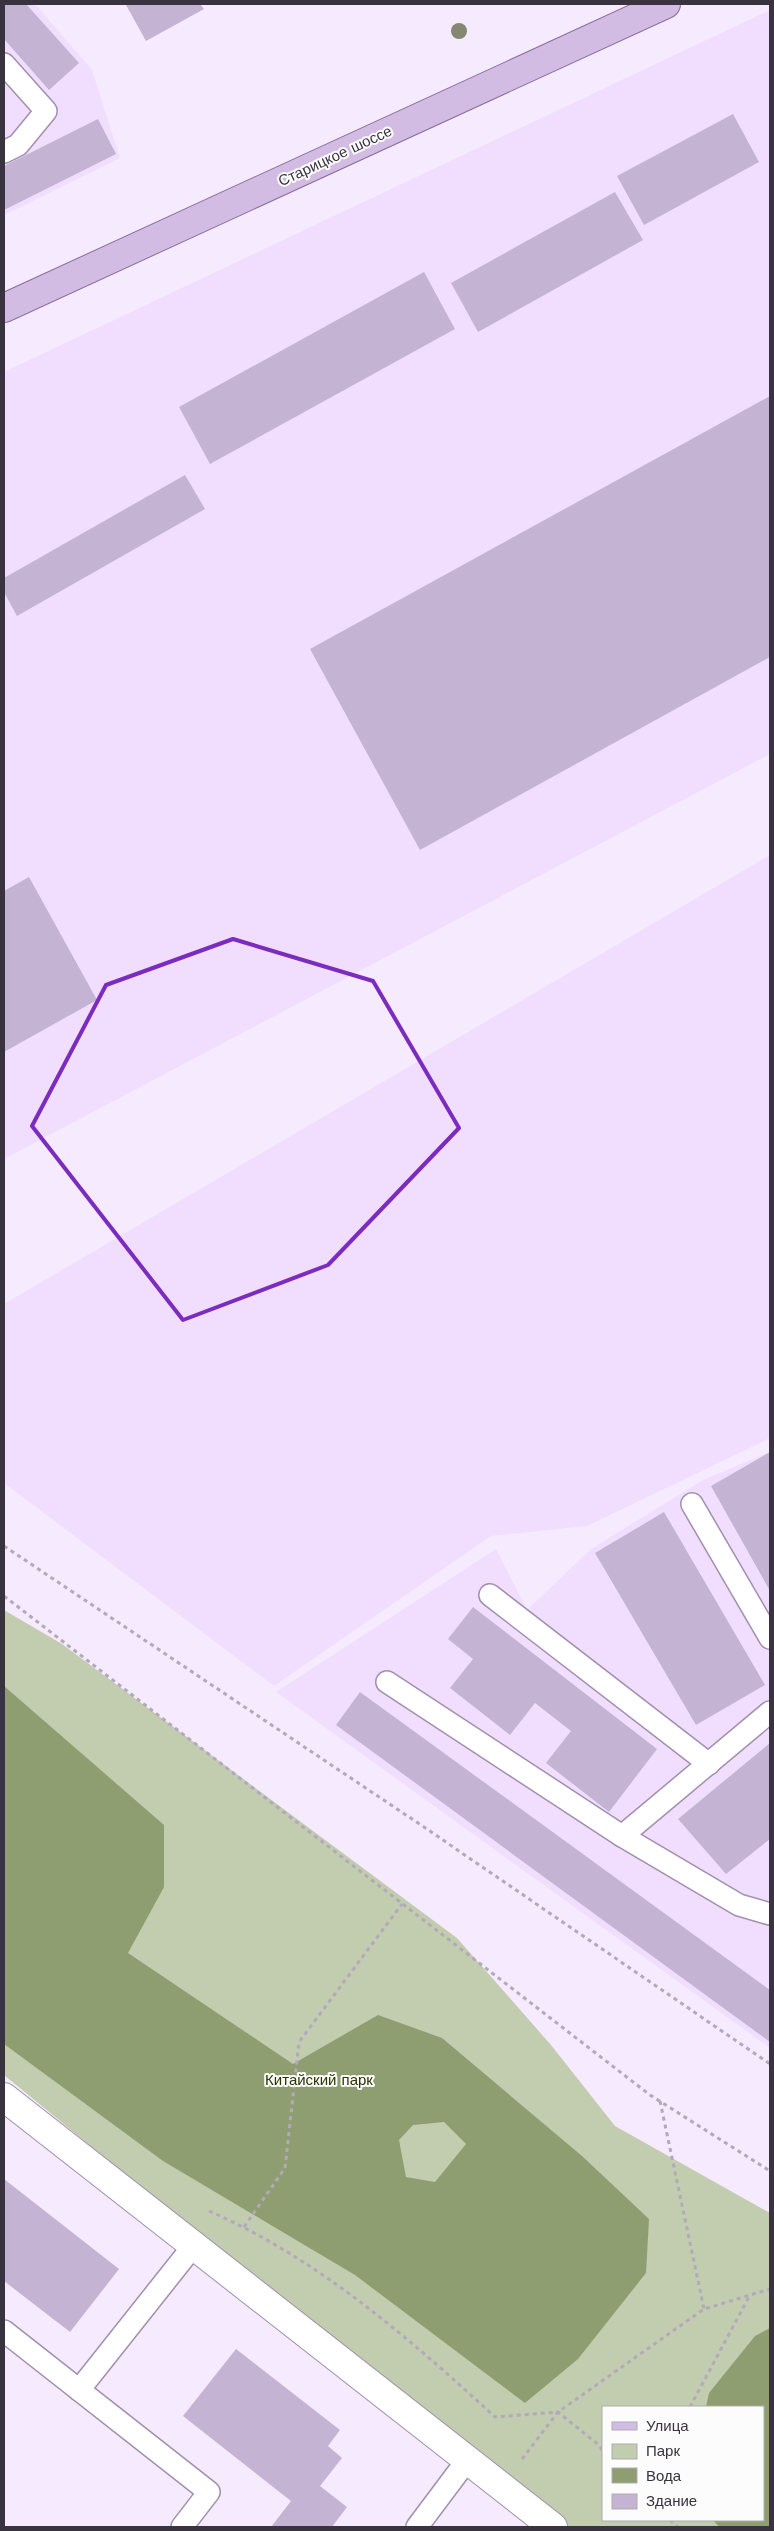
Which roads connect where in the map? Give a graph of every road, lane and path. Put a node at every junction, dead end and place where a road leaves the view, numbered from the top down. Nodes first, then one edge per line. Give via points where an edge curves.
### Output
1 (666, 4) edge
2 (4, 64) edge
3 (4, 152) edge
4 (4, 308) edge
5 (692, 1504) dead end
6 (4, 1546) edge
7 (490, 1595) dead end
8 (4, 1596) edge
9 (770, 1638) edge
10 (387, 1682) dead end
11 (770, 1712) edge
12 (709, 1764) junction
13 (622, 1836) junction
14 (402, 1904) junction
15 (770, 1914) edge
16 (770, 2064) edge
17 (4, 2097) edge
18 (660, 2101) junction
19 (770, 2171) edge
20 (202, 2208) dead end
21 (244, 2227) junction
22 (194, 2245) junction
23 (770, 2289) edge
24 (750, 2294) junction
25 (704, 2309) junction
26 (4, 2332) edge
27 (79, 2390) junction
28 (691, 2406) edge
29 (558, 2412) junction
30 (602, 2451) edge
31 (468, 2459) junction
32 (500, 2487) junction
33 (182, 2527) edge
34 (417, 2527) edge
35 (553, 2527) edge

1 - 4 main road, Старицкое шоссе
2 - 3 lane via 46,111 18,145
5 - 9 lane
6 - 16 path via 422,1825
7 - 12 lane
8 - 14 path
10 - 13 lane
11 - 12 lane
12 - 13 lane
13 - 15 lane via 739,1905
14 - 18 path
14 - 21 path via 299,2042 285,2168
17 - 22 street
18 - 19 path
18 - 25 path
20 - 21 path
21 - 29 path via 319,2273 419,2347 495,2417
22 - 27 lane
22 - 31 street
23 - 24 path
24 - 25 path
24 - 28 path
25 - 29 path
26 - 27 lane
27 - 33 lane via 209,2492
29 - 30 path
29 - 32 path
31 - 32 street
31 - 34 lane
32 - 35 street

